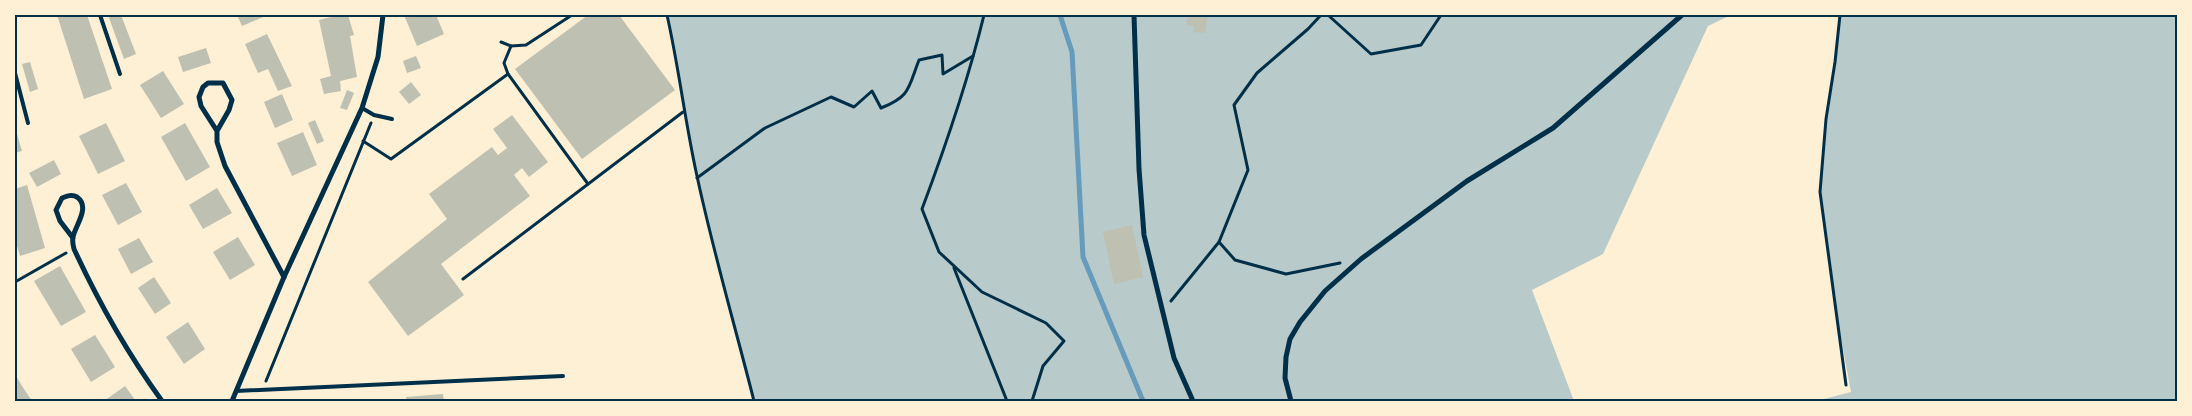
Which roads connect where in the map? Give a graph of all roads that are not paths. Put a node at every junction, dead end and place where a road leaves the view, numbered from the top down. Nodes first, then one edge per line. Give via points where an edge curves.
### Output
1 (100, 15) edge
2 (382, 15) edge
3 (1134, 15) edge
4 (1682, 15) edge
5 (15, 73) edge
6 (120, 74) dead end
7 (362, 108) junction
8 (392, 120) dead end
9 (28, 123) dead end
10 (217, 131) junction
11 (72, 238) junction
12 (284, 277) junction
13 (563, 376) dead end
14 (236, 391) junction
15 (162, 401) edge
16 (232, 401) edge
17 (1193, 401) edge
18 (1291, 401) edge

1 - 6 lane
2 - 7 street via 378,57
3 - 17 street via 1144,235 1174,358
4 - 18 street via 1553,128 1467,181 1361,259 1324,291 1290,339 1285,378
5 - 9 lane
7 - 8 lane
7 - 12 street
10 - 10 street via 199,97 202,87 215,82 223,84 232,100
10 - 12 street via 225,166
11 - 11 street via 56,210 62,198 68,195 76,196 83,208
11 - 15 street via 74,249 119,332
12 - 14 street
13 - 14 lane
14 - 16 street

